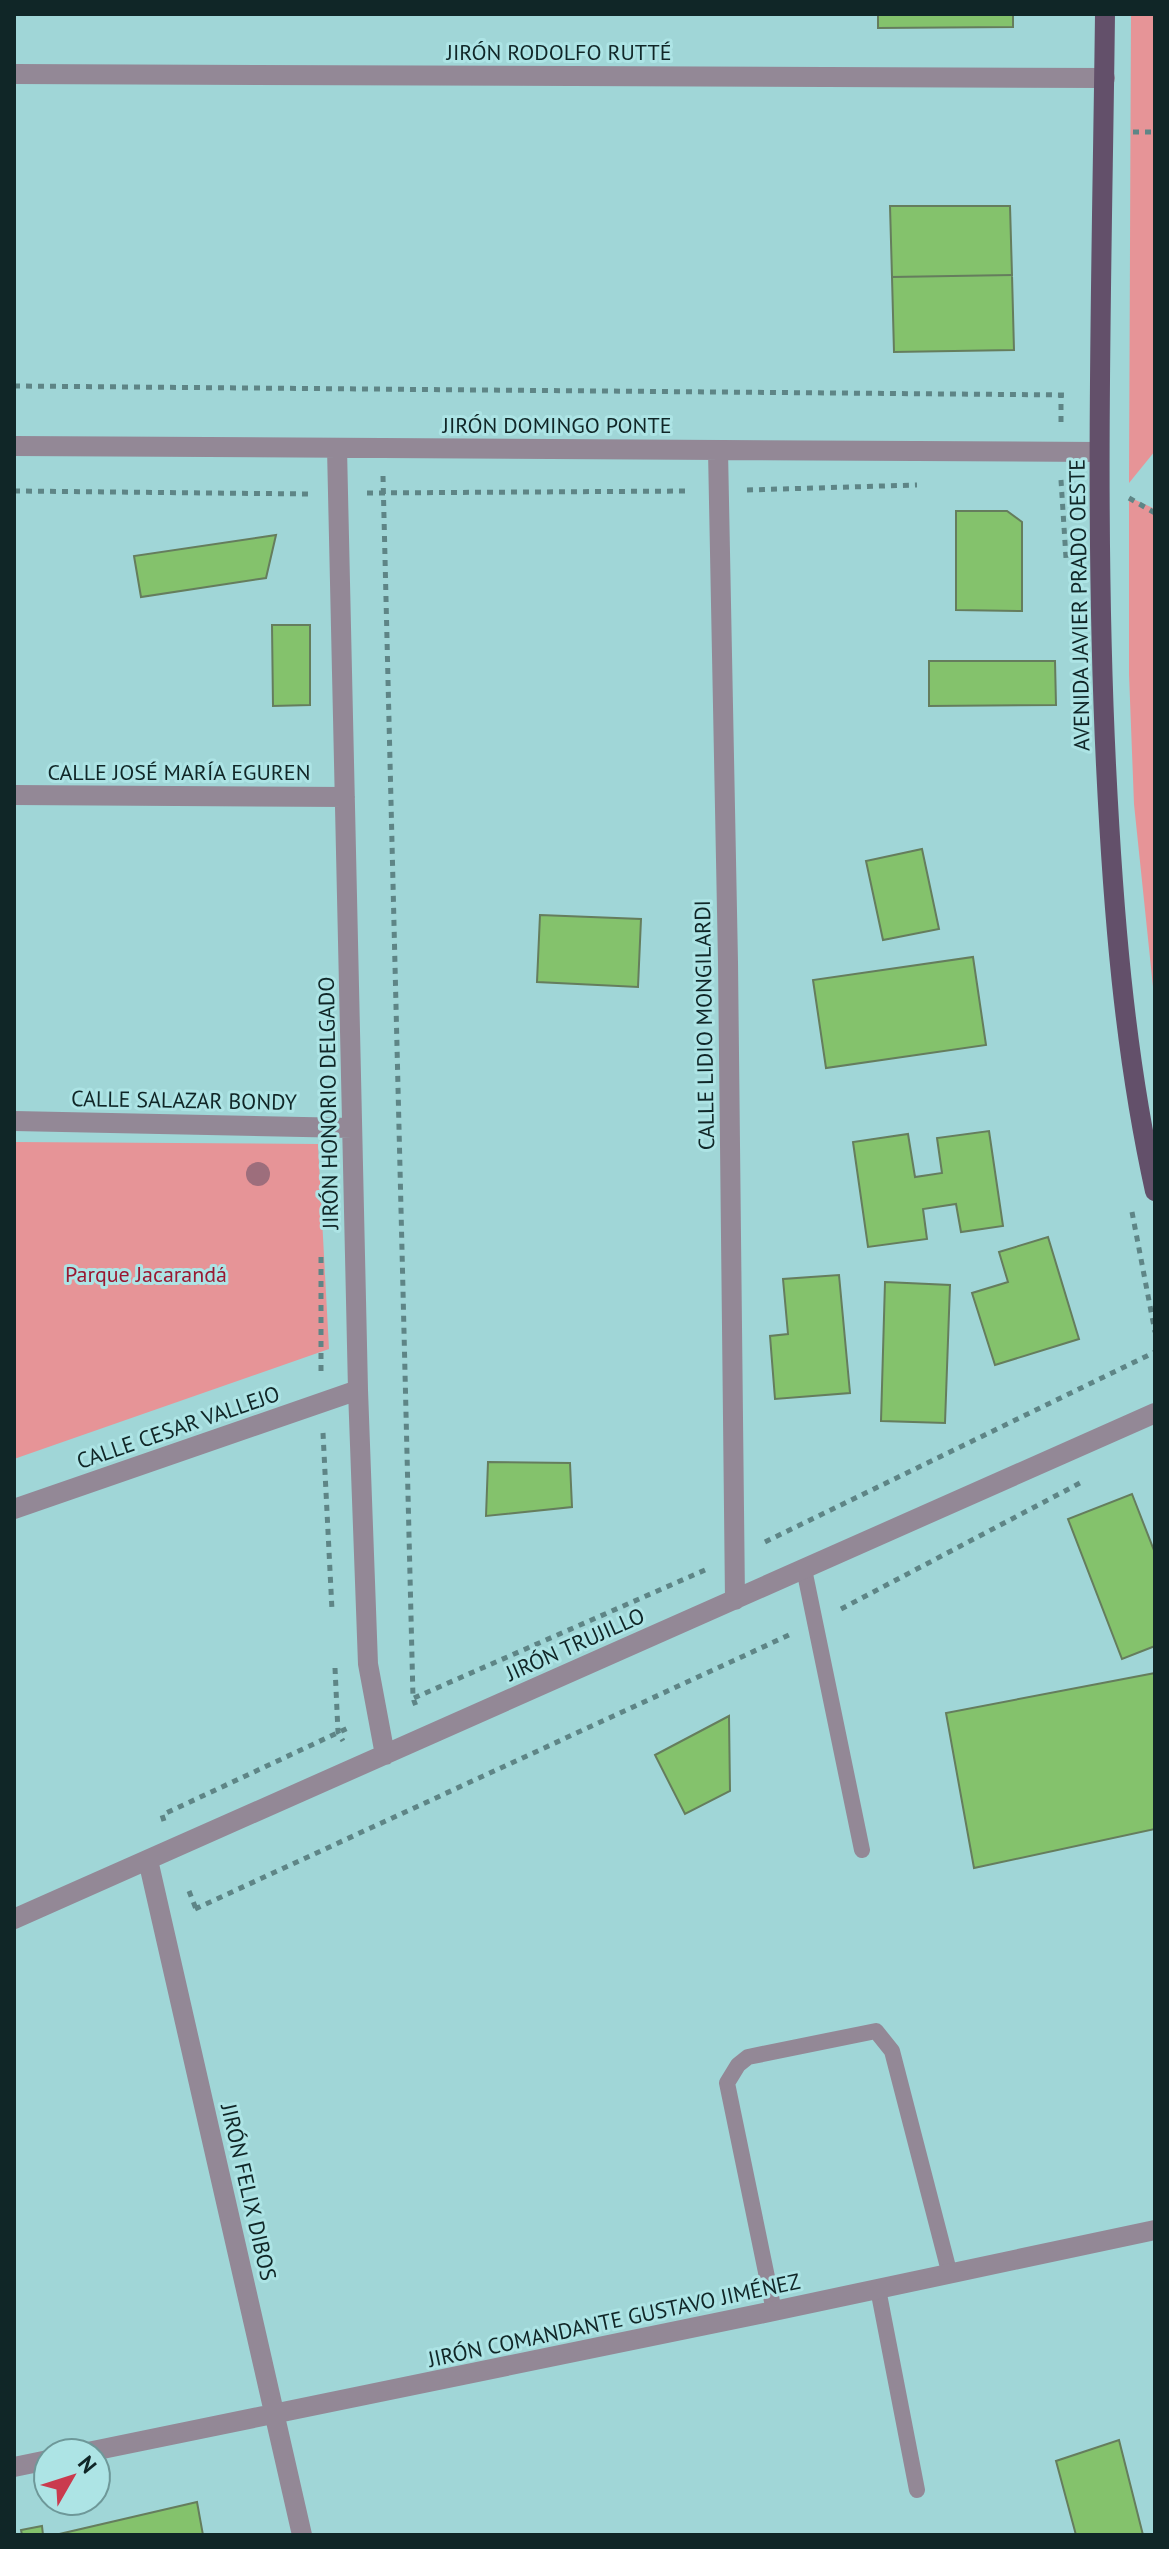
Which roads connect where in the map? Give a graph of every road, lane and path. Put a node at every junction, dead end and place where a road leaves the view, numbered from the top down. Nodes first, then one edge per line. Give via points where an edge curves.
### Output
1 (1105, 14) edge
2 (14, 74) edge
3 (1105, 78) junction
4 (14, 386) edge
5 (1100, 396) junction
6 (14, 446) edge
7 (337, 448) junction
8 (384, 448) junction
9 (718, 450) junction
10 (1099, 452) junction
11 (1099, 479) junction
12 (1046, 481) dead end
13 (921, 485) dead end
14 (14, 491) edge
15 (719, 491) junction
16 (382, 493) junction
17 (338, 494) junction
18 (1155, 513) edge
19 (14, 795) edge
20 (345, 797) junction
21 (14, 1121) edge
22 (352, 1128) junction
23 (1155, 1191) edge
24 (1155, 1352) edge
25 (358, 1390) junction
26 (1155, 1413) edge
27 (1084, 1481) dead end
28 (14, 1509) edge
29 (735, 1557) junction
30 (804, 1569) junction
31 (735, 1600) junction
32 (816, 1622) junction
33 (413, 1698) junction
34 (377, 1714) junction
35 (425, 1737) junction
36 (385, 1755) junction
37 (162, 1815) dead end
38 (862, 1850) dead end
39 (148, 1860) junction
40 (196, 1909) dead end
41 (14, 1919) edge
42 (1155, 2230) edge
43 (950, 2275) junction
44 (878, 2289) junction
45 (774, 2311) junction
46 (275, 2414) junction
47 (112, 2447) edge
48 (917, 2490) dead end
49 (302, 2535) edge

1 - 3 main road, AVENIDA JAVIER PRADO OESTE
2 - 3 street, JIRÓN RODOLFO RUTTÉ
3 - 5 main road, AVENIDA JAVIER PRADO OESTE
4 - 5 path
5 - 10 main road, AVENIDA JAVIER PRADO OESTE
6 - 7 street, JIRÓN DOMINGO PONTE
7 - 8 street, JIRÓN DOMINGO PONTE
7 - 17 street, JIRÓN HONORIO DELGADO
8 - 9 street, JIRÓN DOMINGO PONTE
8 - 16 path
9 - 10 street, JIRÓN DOMINGO PONTE
9 - 15 street, CALLE LIDIO MONGILARDI
10 - 11 main road, AVENIDA JAVIER PRADO OESTE
11 - 12 path
11 - 18 path
11 - 23 main road, AVENIDA JAVIER PRADO OESTE via 1100,637 1117,945
13 - 15 path
14 - 17 path
15 - 16 path
15 - 29 street, CALLE LIDIO MONGILARDI
16 - 17 path
16 - 33 path
17 - 20 street, JIRÓN HONORIO DELGADO
19 - 20 street, CALLE JOSÉ MARÍA EGUREN
20 - 22 street, JIRÓN HONORIO DELGADO
21 - 22 street, CALLE SALAZAR BONDY
22 - 25 street, JIRÓN HONORIO DELGADO
24 - 29 path
25 - 28 street, CALLE CESAR VALLEJO
25 - 34 street, JIRÓN HONORIO DELGADO via 368,1664
26 - 30 street, JIRÓN TRUJILLO
27 - 32 path
29 - 31 street, CALLE LIDIO MONGILARDI
29 - 33 path
30 - 31 street, JIRÓN TRUJILLO
30 - 32 lane
31 - 35 street, JIRÓN TRUJILLO
32 - 38 lane
32 - 40 path
33 - 34 path
33 - 35 path
34 - 36 street, JIRÓN HONORIO DELGADO
34 - 37 path
35 - 36 street, JIRÓN TRUJILLO
36 - 39 street, JIRÓN TRUJILLO
39 - 41 street, JIRÓN TRUJILLO
39 - 46 street, JIRÓN FELIX DIBOS
42 - 43 street, JIRÓN COMANDANTE GUSTAVO JIMÉNEZ
43 - 44 street, JIRÓN COMANDANTE GUSTAVO JIMÉNEZ
43 - 45 lane via 892,2051 884,2038 876,2031 748,2057 727,2083
44 - 45 street, JIRÓN COMANDANTE GUSTAVO JIMÉNEZ
44 - 48 lane
45 - 46 street, JIRÓN COMANDANTE GUSTAVO JIMÉNEZ
46 - 47 street, JIRÓN COMANDANTE GUSTAVO JIMÉNEZ
46 - 49 street, JIRÓN FELIX DIBOS

